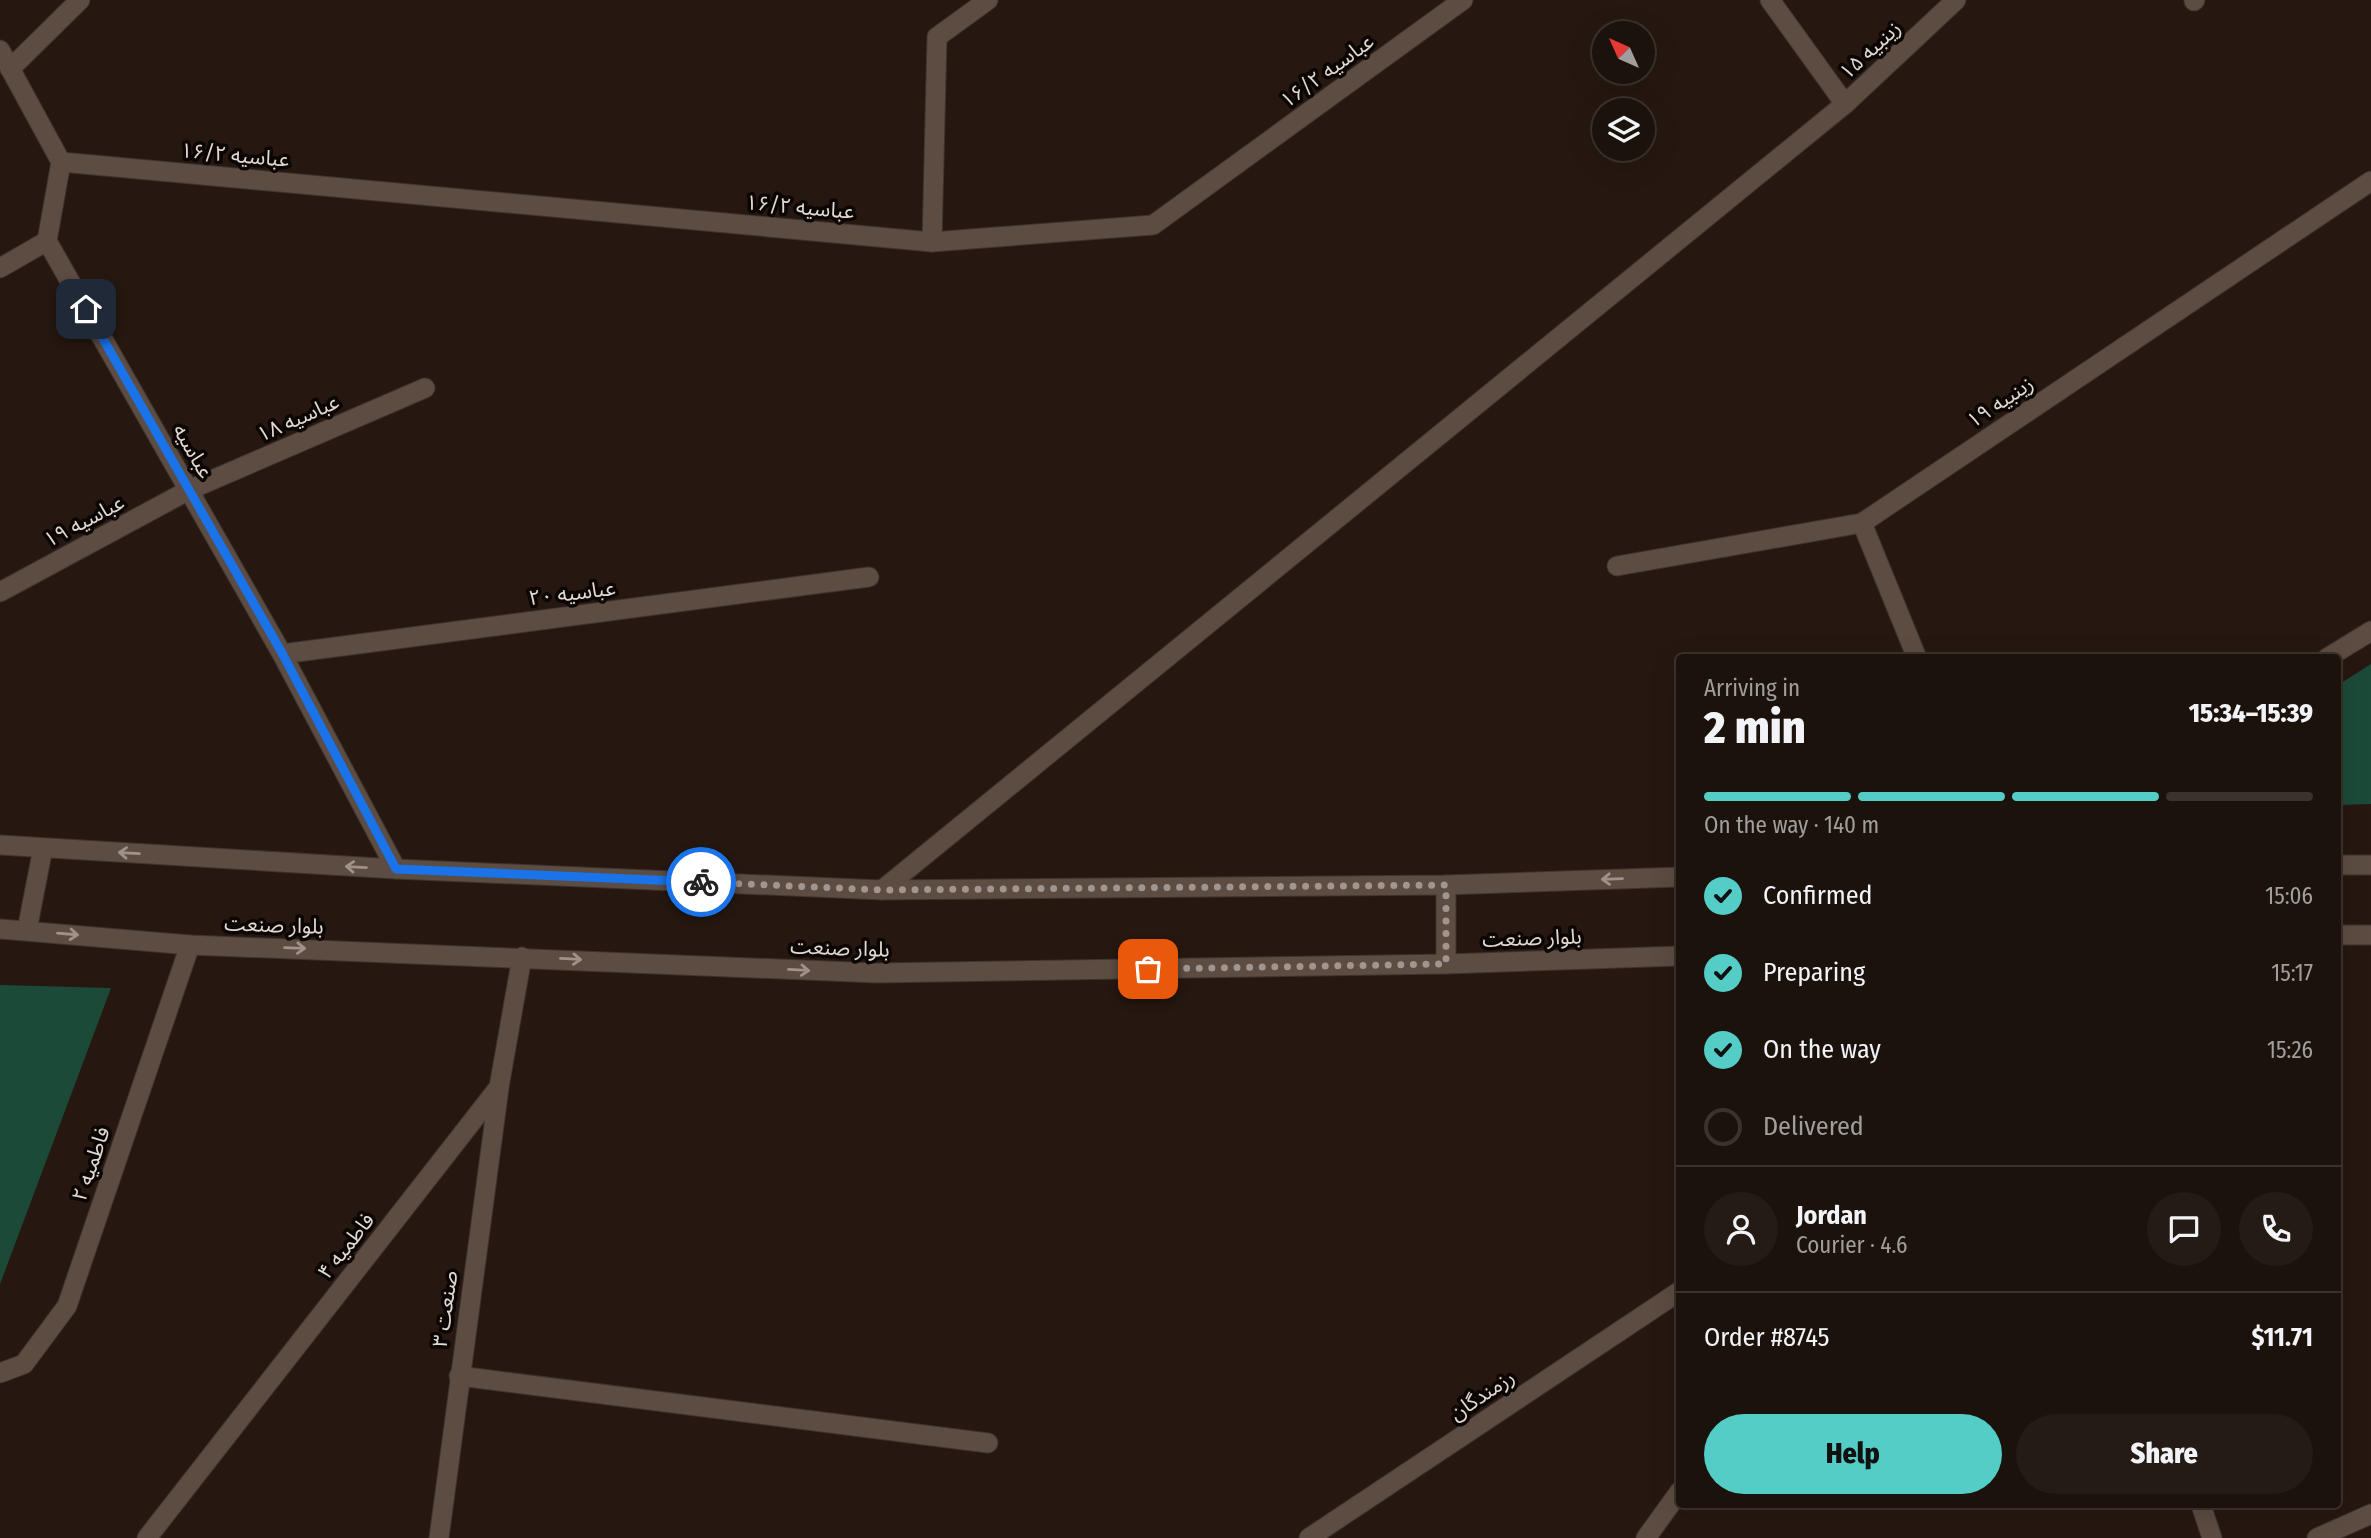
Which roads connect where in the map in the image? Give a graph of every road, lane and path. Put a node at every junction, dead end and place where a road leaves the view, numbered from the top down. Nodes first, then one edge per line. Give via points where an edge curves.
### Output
1 (80, 0) edge
2 (988, 0) edge
3 (1463, 0) edge
4 (1770, 0) edge
5 (1956, 0) edge
6 (0, 50) edge
7 (10, 69) junction
8 (1845, 104) junction
9 (61, 162) junction
10 (2371, 181) edge
11 (47, 241) junction
12 (932, 242) junction
13 (0, 268) edge
14 (425, 388) dead end
15 (189, 490) junction
16 (1862, 523) junction
17 (1617, 566) dead end
18 (869, 577) dead end
19 (0, 592) edge
20 (2371, 631) edge
21 (282, 653) junction
22 (1915, 654) edge
23 (2334, 654) edge
24 (0, 845) edge
25 (43, 848) junction
26 (2371, 864) edge
27 (2341, 865) edge
28 (396, 869) junction
29 (1676, 877) edge
30 (1446, 885) junction
31 (882, 890) junction
32 (0, 929) edge
33 (27, 930) junction
34 (2341, 935) edge
35 (2371, 935) edge
36 (190, 945) junction
37 (1676, 956) edge
38 (522, 957) junction
39 (1446, 964) junction
40 (499, 1087) junction
41 (1676, 1294) edge
42 (0, 1373) edge
43 (459, 1376) junction
44 (988, 1443) dead end
45 (1676, 1496) edge
46 (2202, 1508) edge
47 (2371, 1514) edge
48 (147, 1538) edge
49 (439, 1538) edge
50 (1308, 1538) edge
51 (1646, 1538) edge
52 (2212, 1538) edge
53 (2317, 1538) edge

1 - 7 street
2 - 12 street via 937,37
3 - 12 street, عباسیه ۱۶/۲ via 1153,225
4 - 8 street
5 - 8 street, زینبیه ۱۵
6 - 7 street
7 - 9 street
8 - 31 street, زینبیه ۱۵
9 - 11 street
9 - 12 street, عباسیه ۱۶/۲
10 - 16 street, زینبیه ۱۹
11 - 13 street
11 - 15 street, عباسیه
14 - 15 street, عباسیه ۱۸
15 - 19 street, عباسیه ۱۹
15 - 21 street, عباسیه
16 - 17 street, زینبیه ۱۹
16 - 22 street
18 - 21 street, عباسیه ۲۰
20 - 23 street
21 - 28 street, عباسیه
24 - 25 street
28 -> 25 street
25 - 33 street
26 - 27 street
28 - 31 street
29 -> 30 street
30 - 31 street
30 - 39 street
32 - 33 street, بلوار صنعت
33 -> 36 street, بلوار صنعت
34 - 35 street
36 -> 38 street, بلوار صنعت
36 - 42 street, فاطمیه ۲ via 66,1306 24,1364
37 - 39 street, بلوار صنعت
38 -> 39 street, بلوار صنعت via 877,973
38 - 40 street, فاطمیه ۴
40 - 43 street, صنعت ۳
40 - 48 street, فاطمیه ۴
41 - 50 street, رزمندگان
43 - 44 street
43 - 49 street, صنعت ۳
45 - 51 street
46 - 52 street
47 - 53 street

